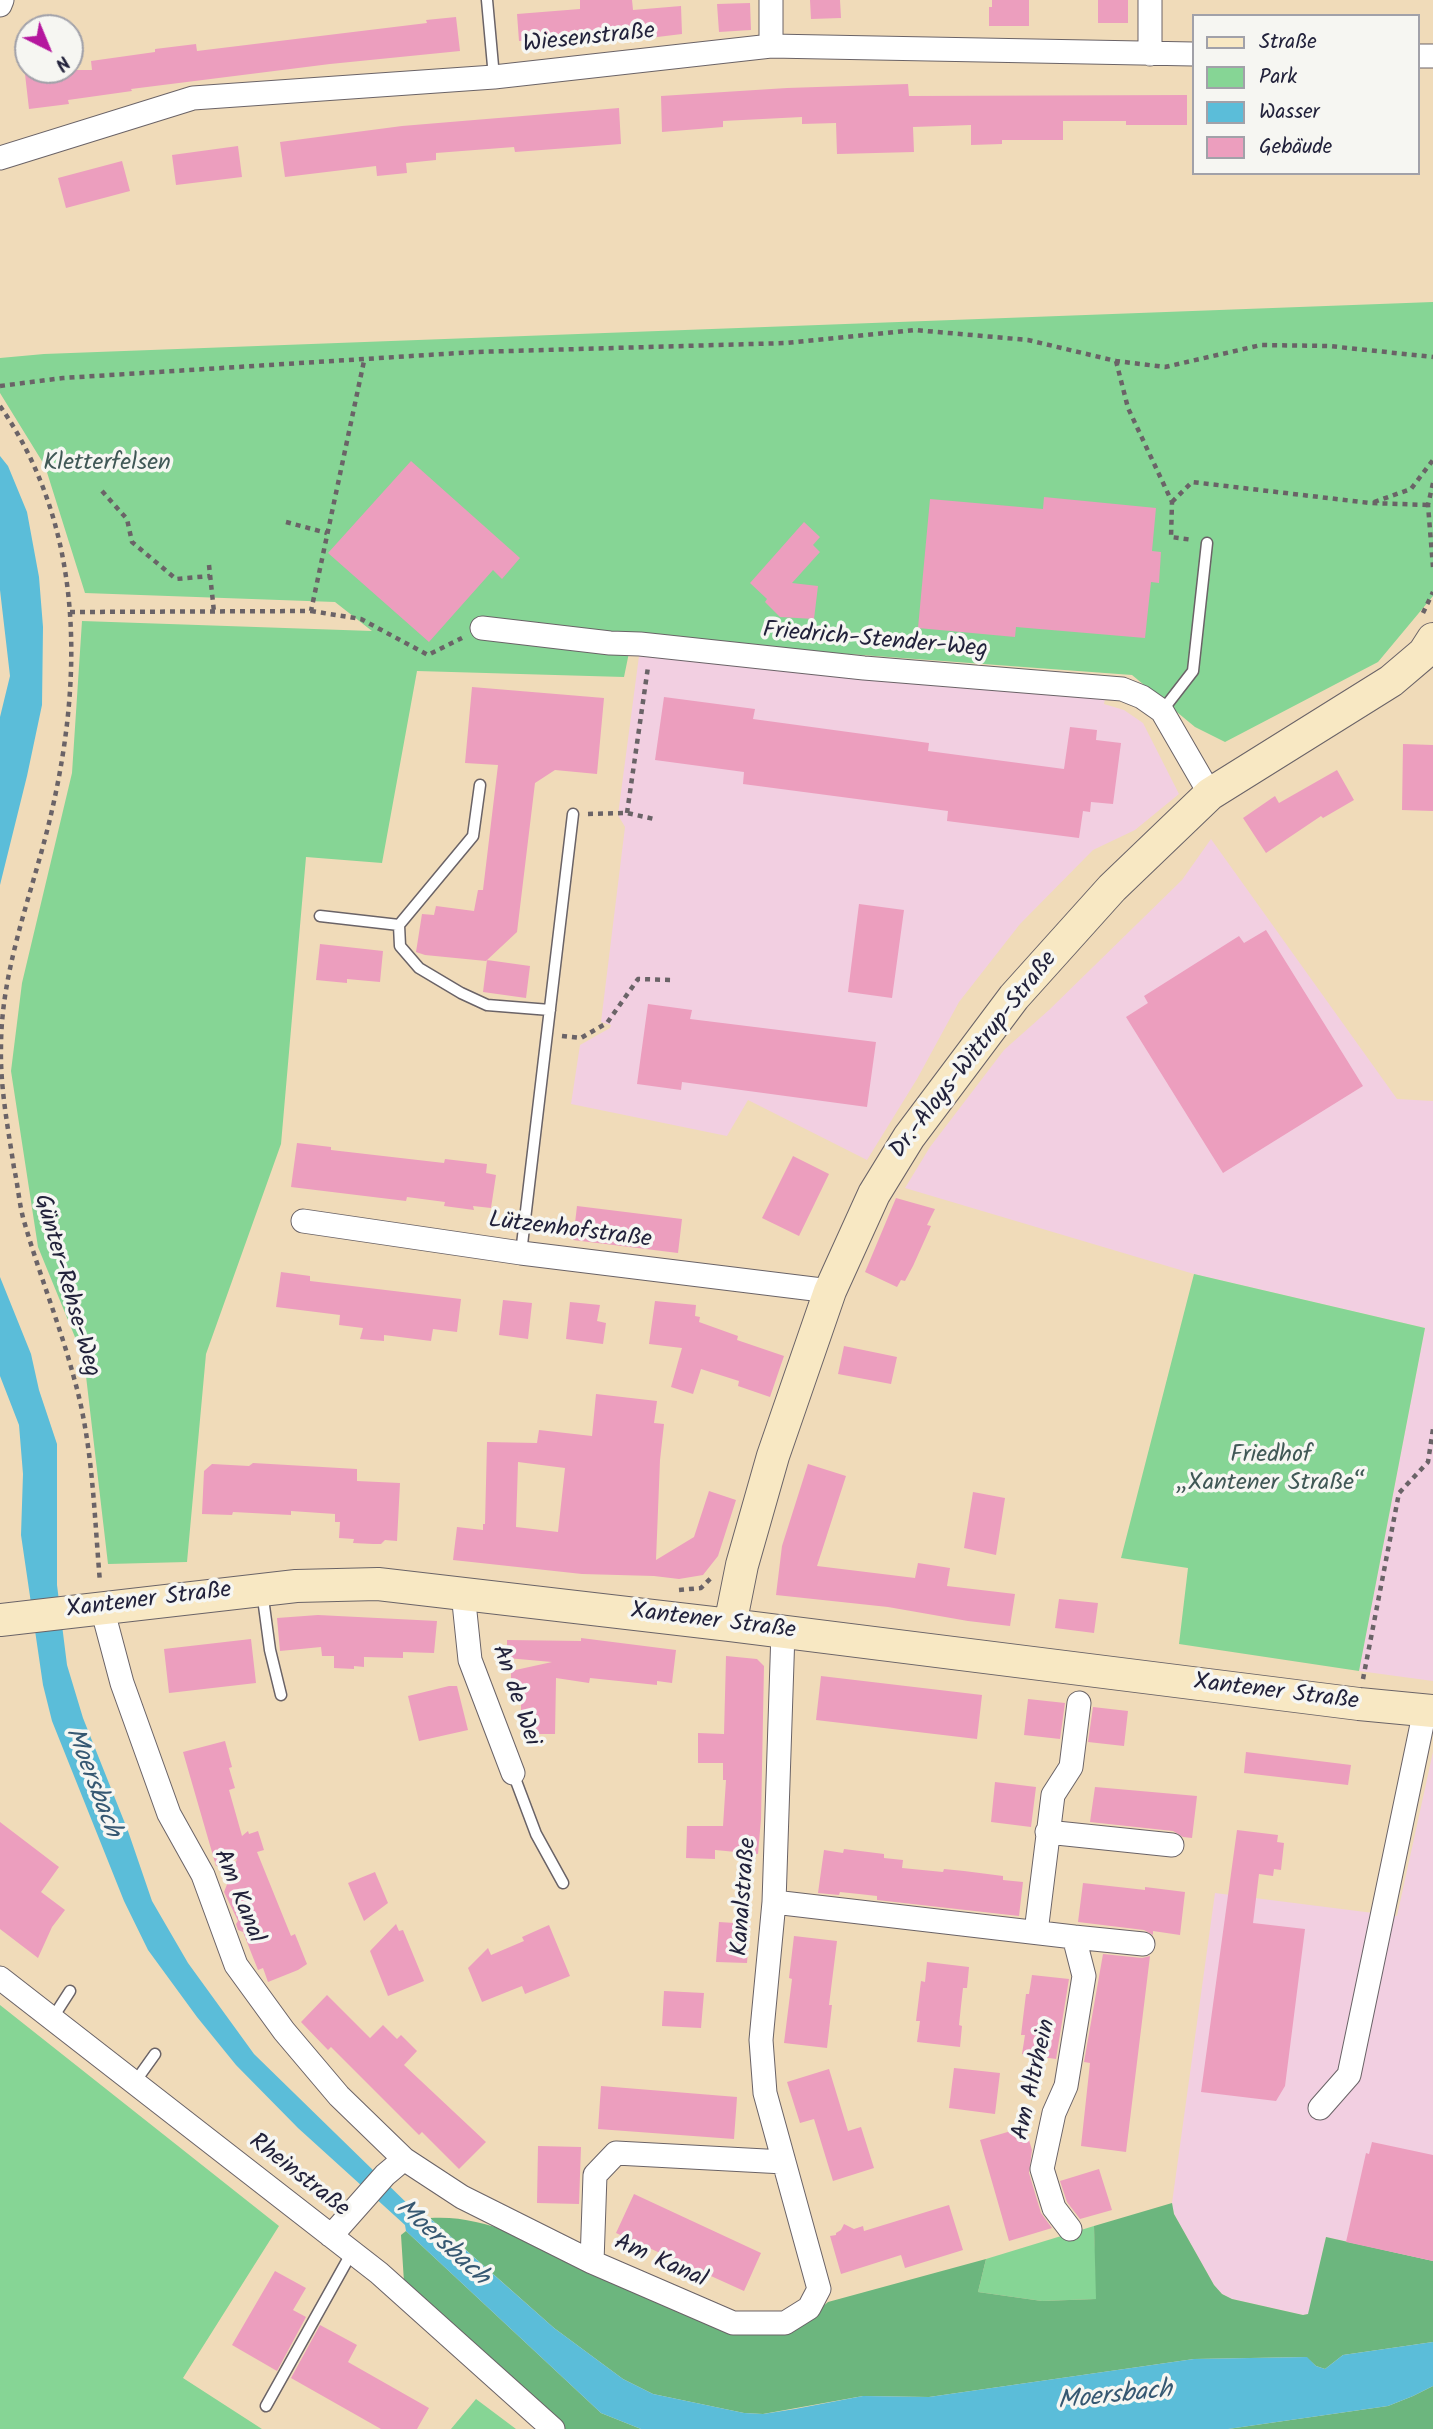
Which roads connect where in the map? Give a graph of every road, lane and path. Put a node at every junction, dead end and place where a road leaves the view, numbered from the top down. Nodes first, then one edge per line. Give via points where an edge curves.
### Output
1 (487, 0) edge
2 (771, 0) edge
3 (1150, 0) edge
4 (771, 46) junction
5 (1150, 54) junction
6 (1192, 54) edge
7 (494, 77) junction
8 (0, 158) edge
9 (1433, 357) edge
10 (365, 360) junction
11 (1116, 361) junction
12 (0, 386) edge
13 (0, 406) edge
14 (1433, 460) edge
15 (1433, 483) edge
16 (102, 491) dead end
17 (1172, 502) junction
18 (1370, 503) junction
19 (1429, 505) junction
20 (286, 522) dead end
21 (327, 533) junction
22 (1207, 543) joint
23 (209, 565) dead end
24 (1433, 567) edge
25 (210, 576) junction
26 (311, 611) junction
27 (71, 612) junction
28 (215, 612) junction
29 (482, 628) joint
30 (1433, 639) edge
31 (651, 646) junction
32 (1162, 711) junction
33 (480, 785) dead end
34 (1210, 794) junction
35 (573, 814) joint
36 (627, 814) junction
37 (654, 819) dead end
38 (320, 916) dead end
39 (399, 925) junction
40 (672, 980) dead end
41 (550, 1010) junction
42 (547, 1034) junction
43 (303, 1221) dead end
44 (521, 1253) junction
45 (830, 1290) junction
46 (1433, 1429) edge
47 (262, 1589) junction
48 (463, 1593) junction
49 (94, 1609) junction
50 (0, 1620) edge
51 (730, 1625) junction
52 (783, 1632) junction
53 (281, 1695) dead end
54 (1079, 1703) dead end
55 (1359, 1704) junction
56 (1429, 1710) edge
57 (513, 1773) joint
58 (1047, 1832) junction
59 (1172, 1845) dead end
60 (564, 1884) dead end
61 (774, 1902) junction
62 (1036, 1932) junction
63 (1074, 1937) junction
64 (1143, 1944) dead end
65 (0, 1978) edge
66 (70, 1991) dead end
67 (52, 2019) junction
68 (155, 2054) dead end
69 (135, 2082) junction
70 (1320, 2108) dead end
71 (404, 2158) junction
72 (784, 2162) junction
73 (1070, 2229) dead end
74 (331, 2236) junction
75 (352, 2252) junction
76 (592, 2262) junction
77 (819, 2289) joint
78 (266, 2406) dead end
79 (553, 2429) edge

1 - 7 lane
2 - 4 street
3 - 5 street
4 - 5 street, Wiesenstraße
4 - 7 street, Wiesenstraße
5 - 6 street, Wiesenstraße
7 - 8 street, Wiesenstraße via 193,98
9 - 11 path via 1329,346 1261,345 1165,367
10 - 11 path via 475,352 787,343 915,330 1028,340
10 - 12 path via 63,378
10 - 21 path
11 - 17 path via 1128,408
13 - 27 path, Günter-Rehse-Weg via 42,483 62,554
14 - 18 path via 1411,489
15 - 19 path
16 - 25 path via 127,519 132,542 176,579
17 - 18 path via 1192,482
17 - 22 path via 1171,537
18 - 19 path
19 - 24 path
20 - 21 path
21 - 26 path
22 - 32 lane via 1193,671
23 - 25 path
25 - 28 path
26 - 28 path
26 - 29 path via 361,619 428,655
27 - 28 path
27 - 49 path, Günter-Rehse-Weg via 73,663 65,747 6,988 1,1047 23,1218 74,1377 88,1437
29 - 31 street, Friedrich-Stender-Weg
30 - 34 street, Dr.-Aloys-Wittrup-Straße via 1424,653 1391,681
31 - 32 street, Friedrich-Stender-Weg via 1122,690
31 - 36 path
32 - 34 street, Friedrich-Stender-Weg
33 - 39 lane via 473,836
34 - 45 street, Dr.-Aloys-Wittrup-Straße via 1112,888 1014,997 902,1149 874,1194
35 - 36 path
35 - 41 lane
36 - 37 path
38 - 39 lane
39 - 41 lane via 400,946 419,968 461,993 486,1005
40 - 42 path via 638,979 607,1023 581,1038
41 - 42 lane
42 - 44 lane
43 - 44 street, Lützenhofstraße
44 - 45 street, Lützenhofstraße
45 - 51 street, Dr.-Aloys-Wittrup-Straße via 773,1456
46 - 55 path via 1428,1462 1399,1493
47 - 48 street, Xantener Straße via 378,1584
47 - 49 street, Xantener Straße
47 - 53 lane
48 - 51 street, Xantener Straße
48 - 57 street, An de Wei via 470,1660
49 - 50 street, Xantener Straße
49 - 71 street, Am Kanal via 169,1814 203,1875 236,1965 339,2096
51 - 52 street, Xantener Straße
52 - 55 street, Xantener Straße
52 - 61 street, Kanalstraße
54 - 58 street via 1071,1767 1053,1795
55 - 56 street, Xantener Straße
56 - 70 street, Xantener Straße via 1349,2076
57 - 60 lane via 536,1834
58 - 59 street
58 - 62 street
61 - 62 street
61 - 72 street, Kanalstraße via 761,2040 765,2093
62 - 63 street
63 - 64 street
63 - 73 street, Am Altrhein via 1084,1976 1066,2086 1054,2113 1042,2169 1054,2208
65 - 67 street, Rheinstraße
66 - 67 lane
67 - 69 street, Rheinstraße
68 - 69 lane
69 - 74 street, Rheinstraße
71 - 74 street
71 - 76 street, Am Kanal via 462,2197
72 - 76 street via 615,2153 595,2175
72 - 77 street, Kanalstraße
74 - 75 street, Rheinstraße
75 - 78 lane
75 - 79 street, Rheinstraße
76 - 77 street, Am Kanal via 733,2323 785,2322 809,2308

